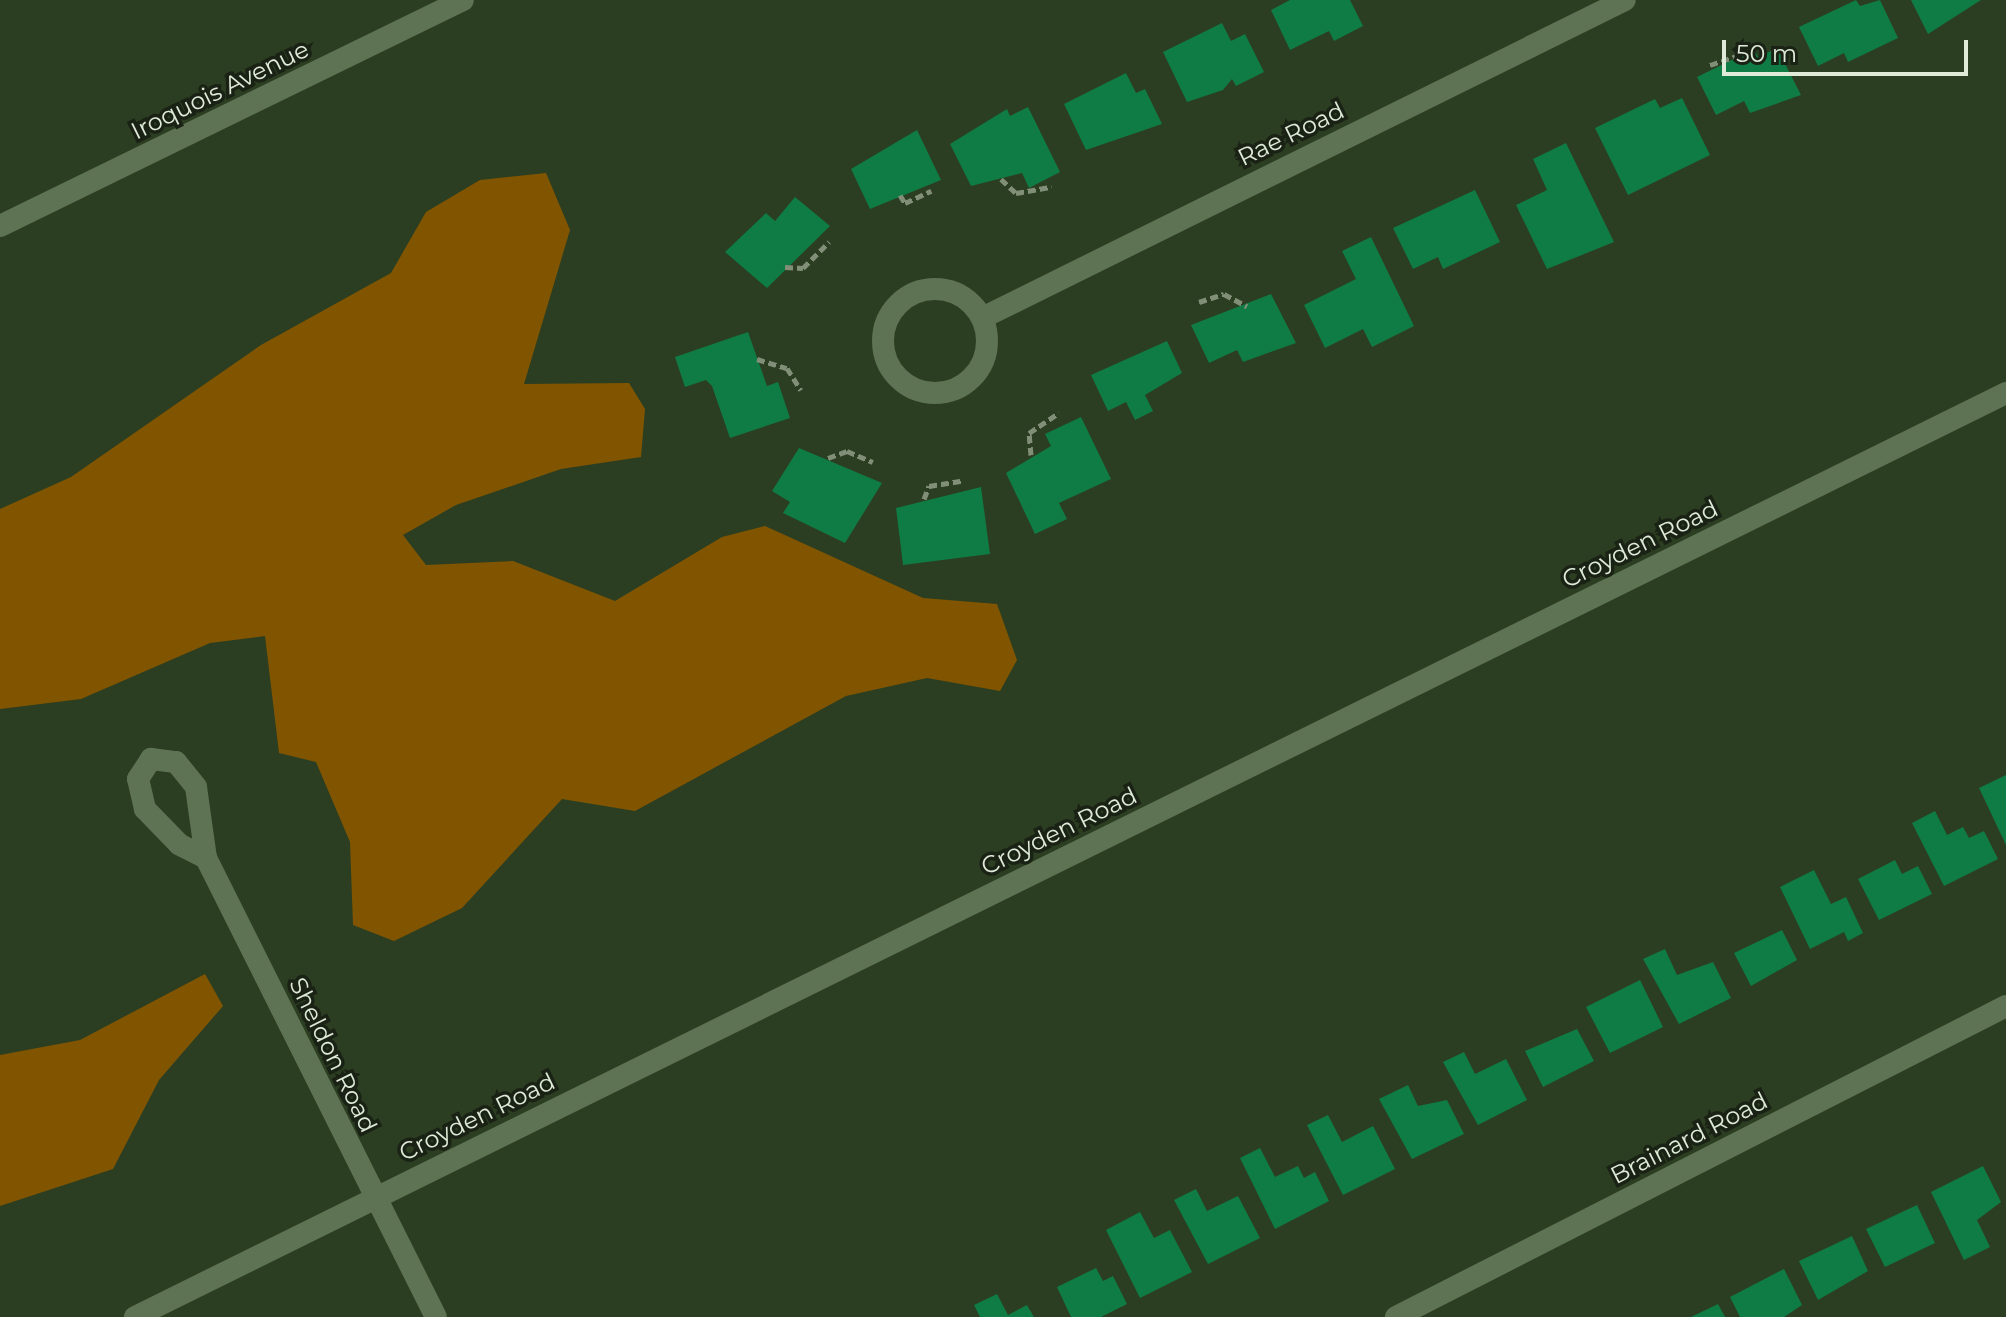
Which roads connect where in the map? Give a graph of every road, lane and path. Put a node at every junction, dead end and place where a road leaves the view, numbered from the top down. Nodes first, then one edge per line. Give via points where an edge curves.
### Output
1 (463, 0) edge
2 (1625, 0) edge
3 (1748, 52) dead end
4 (1710, 65) dead end
5 (1001, 179) dead end
6 (1051, 187) dead end
7 (931, 191) dead end
8 (900, 195) dead end
9 (0, 226) edge
10 (829, 242) dead end
11 (785, 267) dead end
12 (1199, 302) dead end
13 (1247, 306) dead end
14 (982, 318) junction
15 (757, 359) dead end
16 (801, 390) dead end
17 (2006, 393) edge
18 (1059, 413) dead end
19 (1031, 455) dead end
20 (828, 458) dead end
21 (873, 462) dead end
22 (962, 481) dead end
23 (924, 499) dead end
24 (206, 858) dead end
25 (2006, 1006) edge
26 (374, 1197) junction
27 (135, 1317) edge
28 (436, 1317) edge
29 (1396, 1317) edge

1 - 9 street, Iroquois Avenue
2 - 14 street, Rae Road
3 - 4 path
5 - 6 path via 1016,193
7 - 8 path via 905,203
10 - 11 path via 803,268
12 - 13 path via 1224,294
14 - 14 street via 954,293 909,296 882,335 892,372 928,394 957,389 985,359
15 - 16 path via 779,363
17 - 26 street, Croyden Road
18 - 19 path via 1029,433
20 - 21 path via 847,451
22 - 23 path via 929,486
24 - 26 street, Sheldon Road
25 - 29 street, Brainard Road
26 - 27 street, Croyden Road
26 - 28 street, Sheldon Road

